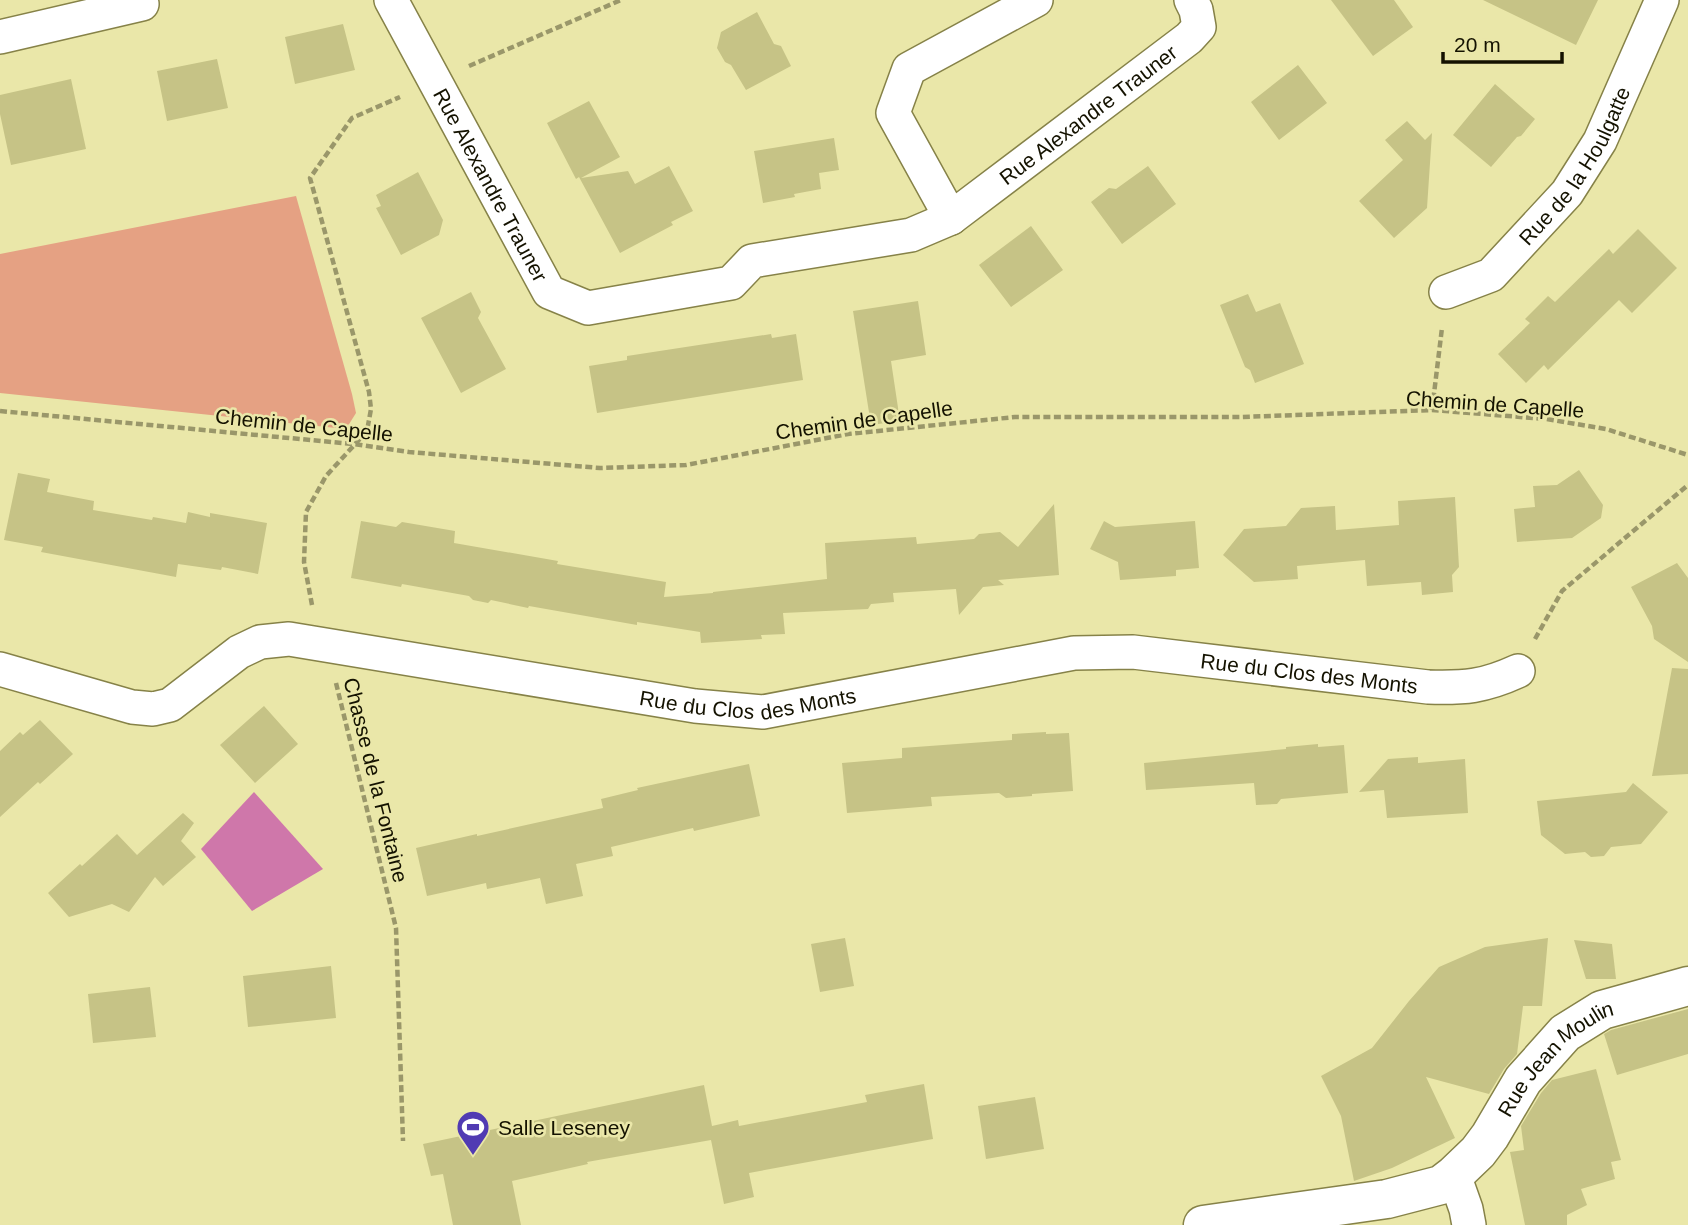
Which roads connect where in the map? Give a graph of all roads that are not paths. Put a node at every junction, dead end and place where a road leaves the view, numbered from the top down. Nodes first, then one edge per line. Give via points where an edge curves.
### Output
1 (391, 0) edge
2 (1036, 0) edge
3 (1191, 0) edge
4 (1662, 0) edge
5 (147, 1) edge
6 (0, 37) edge
7 (951, 218) junction
8 (1446, 292) road end
9 (0, 669) edge
10 (1518, 671) road end
11 (1688, 986) edge
12 (1454, 1175) junction
13 (1203, 1225) edge
14 (1469, 1225) edge

1 - 7 street, Rue Alexandre Trauner via 549,292 588,308 731,283 752,261 911,236
2 - 7 street via 909,69 893,113
3 - 7 street, Rue Alexandre Trauner via 1199,27 1189,38
4 - 8 street, Rue de la Houlgatte via 1600,141 1567,193 1491,275
5 - 6 street
9 - 10 street, Rue du Clos des Monts via 153,709 170,705 239,652 260,642 289,639 695,706 763,712 1074,653 1133,652 1428,687 1465,688
11 - 12 street, Rue Jean Moulin via 1602,1010 1565,1033 1523,1080 1478,1152
12 - 13 street, Rue Jean Moulin via 1441,1185 1387,1199
12 - 14 street

